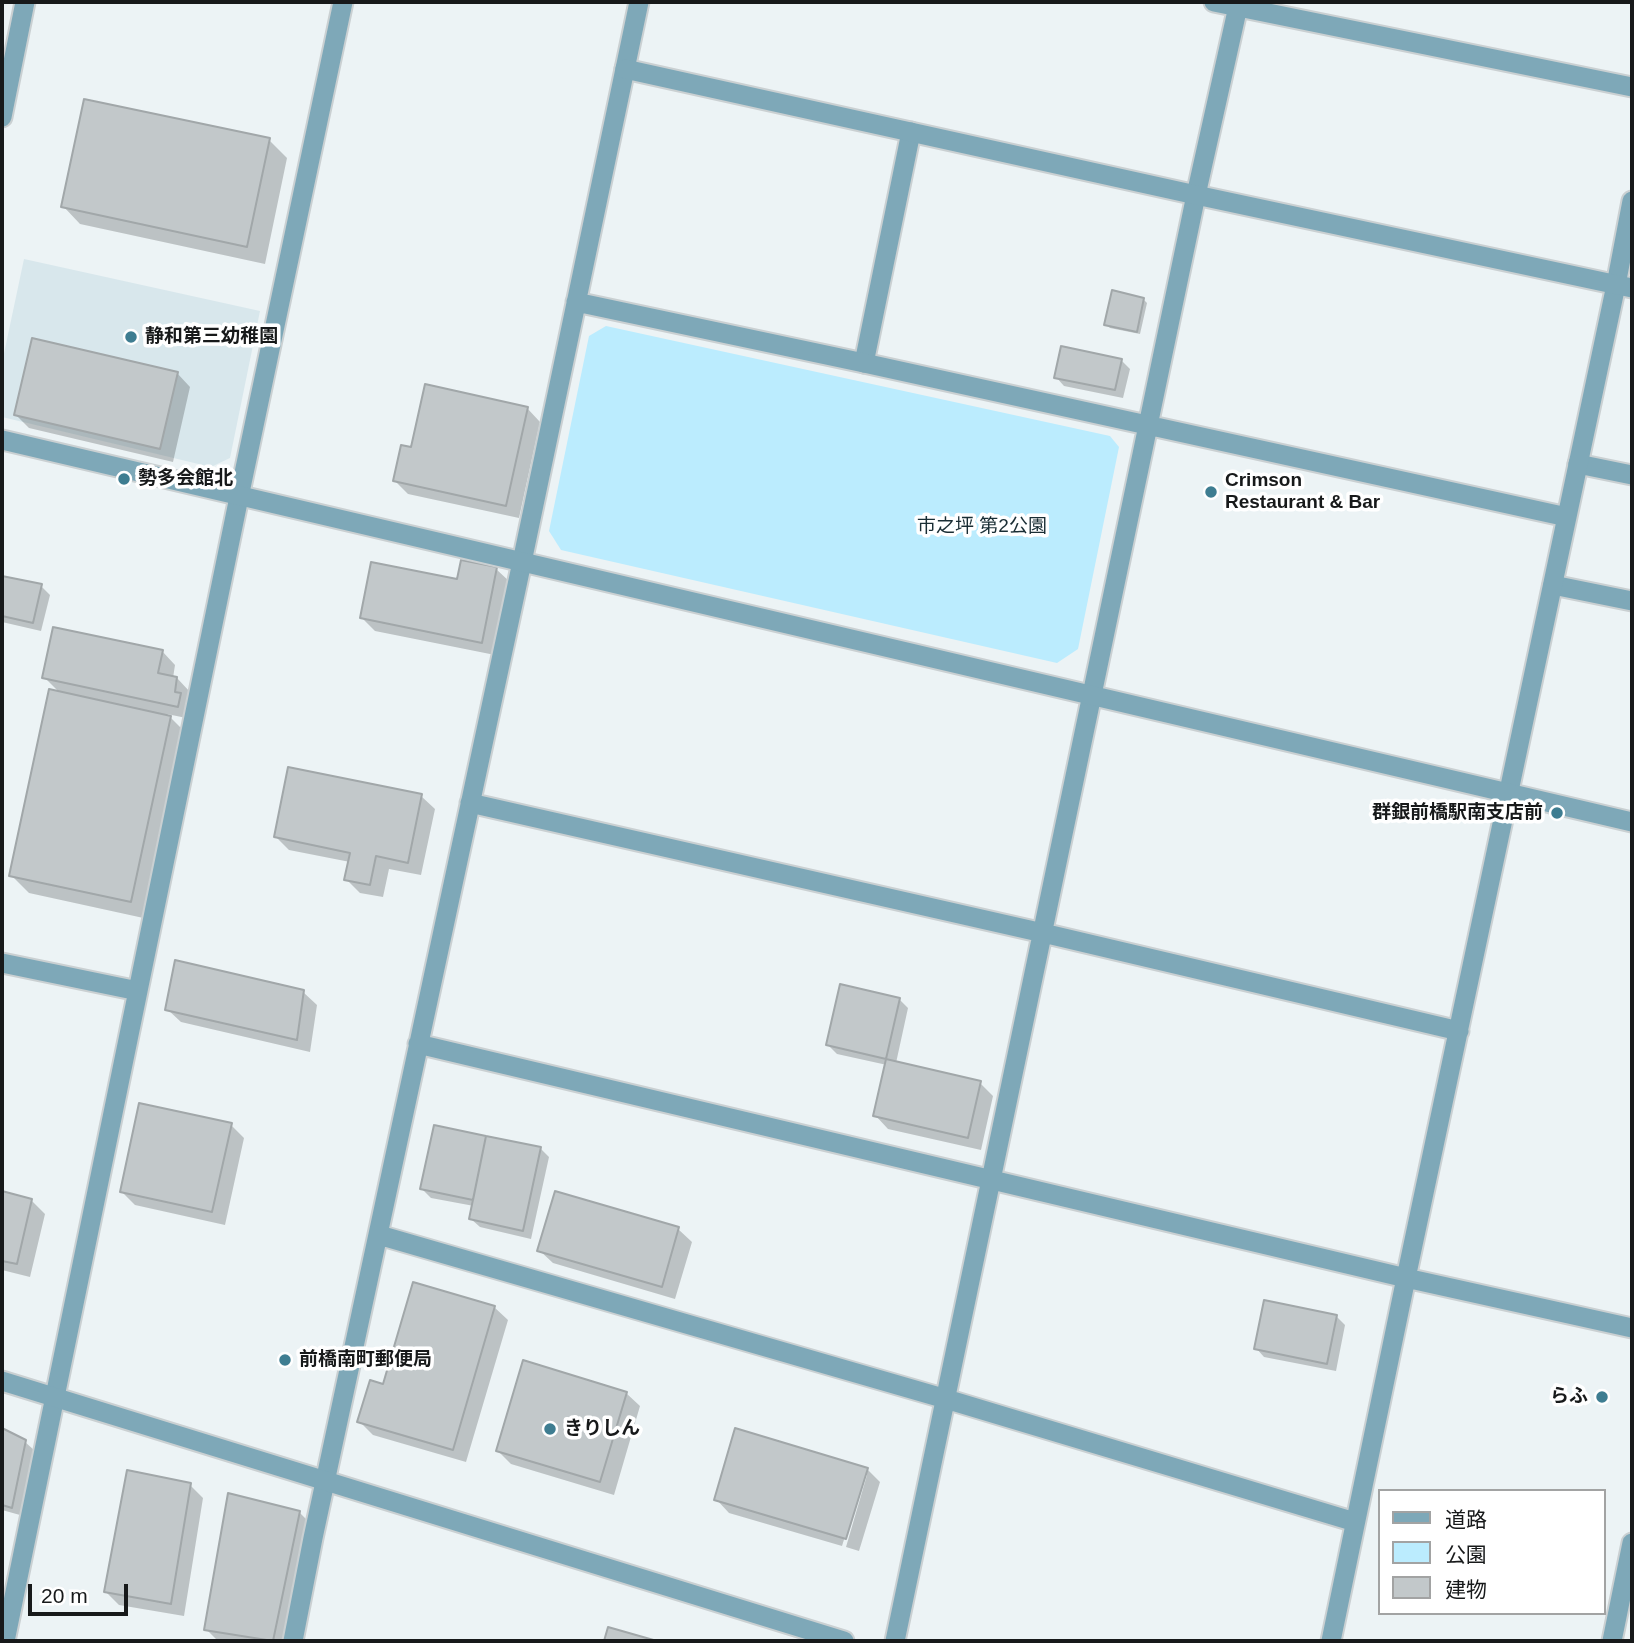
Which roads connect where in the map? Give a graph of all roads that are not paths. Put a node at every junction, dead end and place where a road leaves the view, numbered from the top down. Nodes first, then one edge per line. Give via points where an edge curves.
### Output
1 (25, 2) edge
2 (343, 2) edge
3 (639, 2) edge
4 (1214, 2) edge
5 (1239, 4) edge
6 (625, 69) junction
7 (1632, 87) edge
8 (2, 117) edge
9 (911, 132) junction
10 (1196, 195) junction
11 (1632, 201) edge
12 (1624, 287) edge
13 (576, 302) junction
14 (864, 363) junction
15 (1148, 426) junction
16 (2, 440) edge
17 (1578, 464) junction
18 (1632, 475) edge
19 (239, 497) junction
20 (1567, 517) junction
21 (522, 562) junction
22 (1553, 585) junction
23 (1632, 601) edge
24 (1091, 696) junction
25 (1508, 794) junction
26 (470, 803) junction
27 (1632, 822) edge
28 (1044, 933) junction
29 (2, 963) edge
30 (138, 991) junction
31 (1458, 1031) junction
32 (418, 1044) junction
33 (992, 1179) junction
34 (379, 1235) junction
35 (1406, 1278) junction
36 (1632, 1328) edge
37 (2, 1381) edge
38 (55, 1397) junction
39 (946, 1399) junction
40 (325, 1480) junction
41 (1355, 1522) junction
42 (1632, 1543) edge
43 (5, 1641) edge
44 (293, 1641) edge
45 (844, 1641) edge
46 (895, 1641) edge
47 (1331, 1641) edge
48 (1612, 1641) edge

1 - 8 street
2 - 19 street
3 - 6 street
4 - 5 street
5 - 7 street
5 - 10 street
6 - 9 street
6 - 13 street
9 - 10 street
9 - 14 street
10 - 12 street
10 - 15 street
11 - 12 street
12 - 17 street
13 - 14 street
13 - 21 street
14 - 15 street
15 - 20 street
15 - 24 street
16 - 19 street
17 - 18 street
17 - 20 street
19 - 21 street
19 - 30 street
20 - 22 street
21 - 24 street
21 - 26 street
22 - 23 street
22 - 25 street
24 - 25 street
24 - 28 street
25 - 27 street
25 - 31 street
26 - 28 street
26 - 32 street
28 - 31 street
28 - 33 street
29 - 30 street
30 - 38 street
31 - 35 street
32 - 33 street
32 - 34 street
33 - 35 street
33 - 39 street
34 - 39 street
34 - 40 street
35 - 36 street
35 - 41 street
37 - 38 street
38 - 40 street
38 - 43 street
39 - 41 street
39 - 46 street
40 - 44 street
40 - 45 street
41 - 47 street
42 - 48 street

